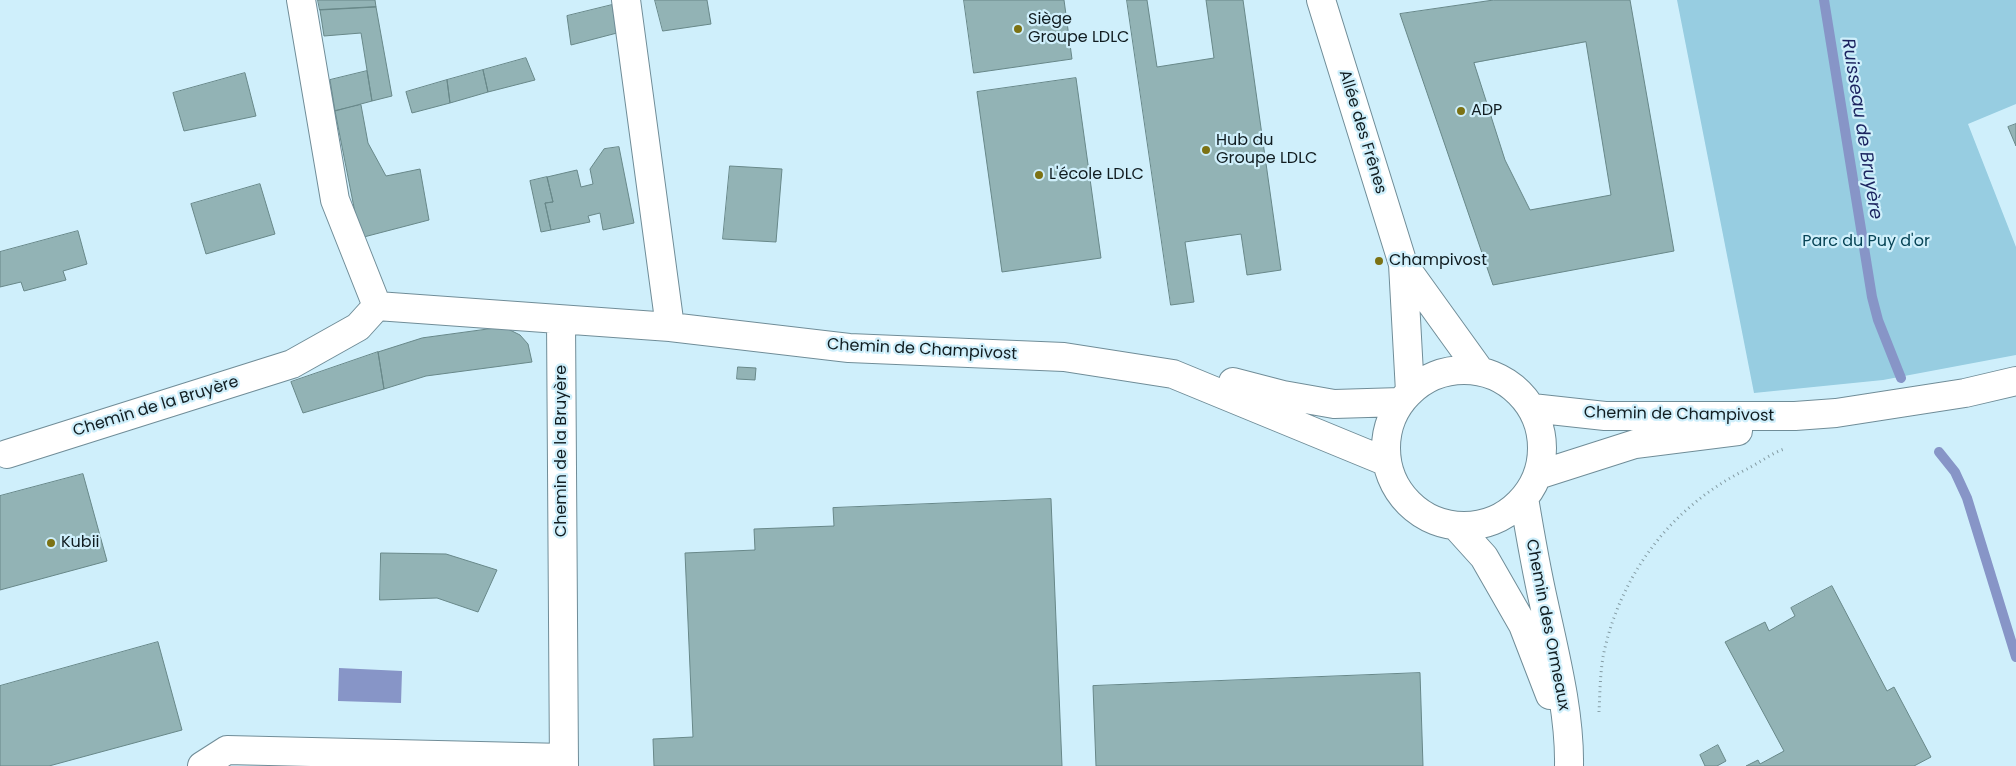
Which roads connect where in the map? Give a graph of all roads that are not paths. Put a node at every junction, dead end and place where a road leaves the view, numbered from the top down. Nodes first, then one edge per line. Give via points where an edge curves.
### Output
1 (301, 0) edge
2 (626, 0) edge
3 (1321, 0) edge
4 (1404, 264) junction
5 (377, 306) junction
6 (561, 320) junction
7 (670, 327) junction
8 (1480, 371) junction
9 (1174, 374) junction
10 (2016, 381) edge
11 (1405, 396) junction
12 (1532, 408) junction
13 (1795, 416) junction
14 (7, 454) dead end
15 (1387, 462) junction
16 (1538, 475) junction
17 (1524, 498) junction
18 (1456, 526) junction
19 (1569, 758) edge
20 (564, 762) edge
21 (202, 766) edge

1 - 5 street via 335,200
2 - 7 street
3 - 4 street, Allée des Frênes
4 - 8 street, Allée des Frênes
4 - 11 street, Allée des Frênes
5 - 6 street
5 - 14 street, Chemin de la Bruyère via 358,327 292,364
6 - 7 street, Chemin de Champivost
6 - 20 street, Chemin de la Bruyère
7 - 9 street, Chemin de Champivost via 848,348 1064,357
8 - 11 street via 1455,370 1430,377
8 - 12 street via 1501,378
9 - 11 street, Chemin de Champivost via 1227,381 1283,396 1330,403
9 - 15 street, Chemin de Champivost
10 - 13 street, Chemin de Champivost via 1965,393 1836,413
11 - 15 street via 1391,420 1386,441
12 - 13 street, Chemin de Champivost via 1605,416
12 - 16 street via 1541,429
13 - 16 street, Chemin de Champivost via 1743,431 1635,444
15 - 18 street via 1396,486 1411,505 1432,519
16 - 17 street
17 - 18 street via 1505,515 1481,524
17 - 19 street, Chemin des Ormeaux via 1557,664
18 - 19 street, Chemin des Ormeaux via 1484,557 1523,625
20 - 21 street via 227,750

